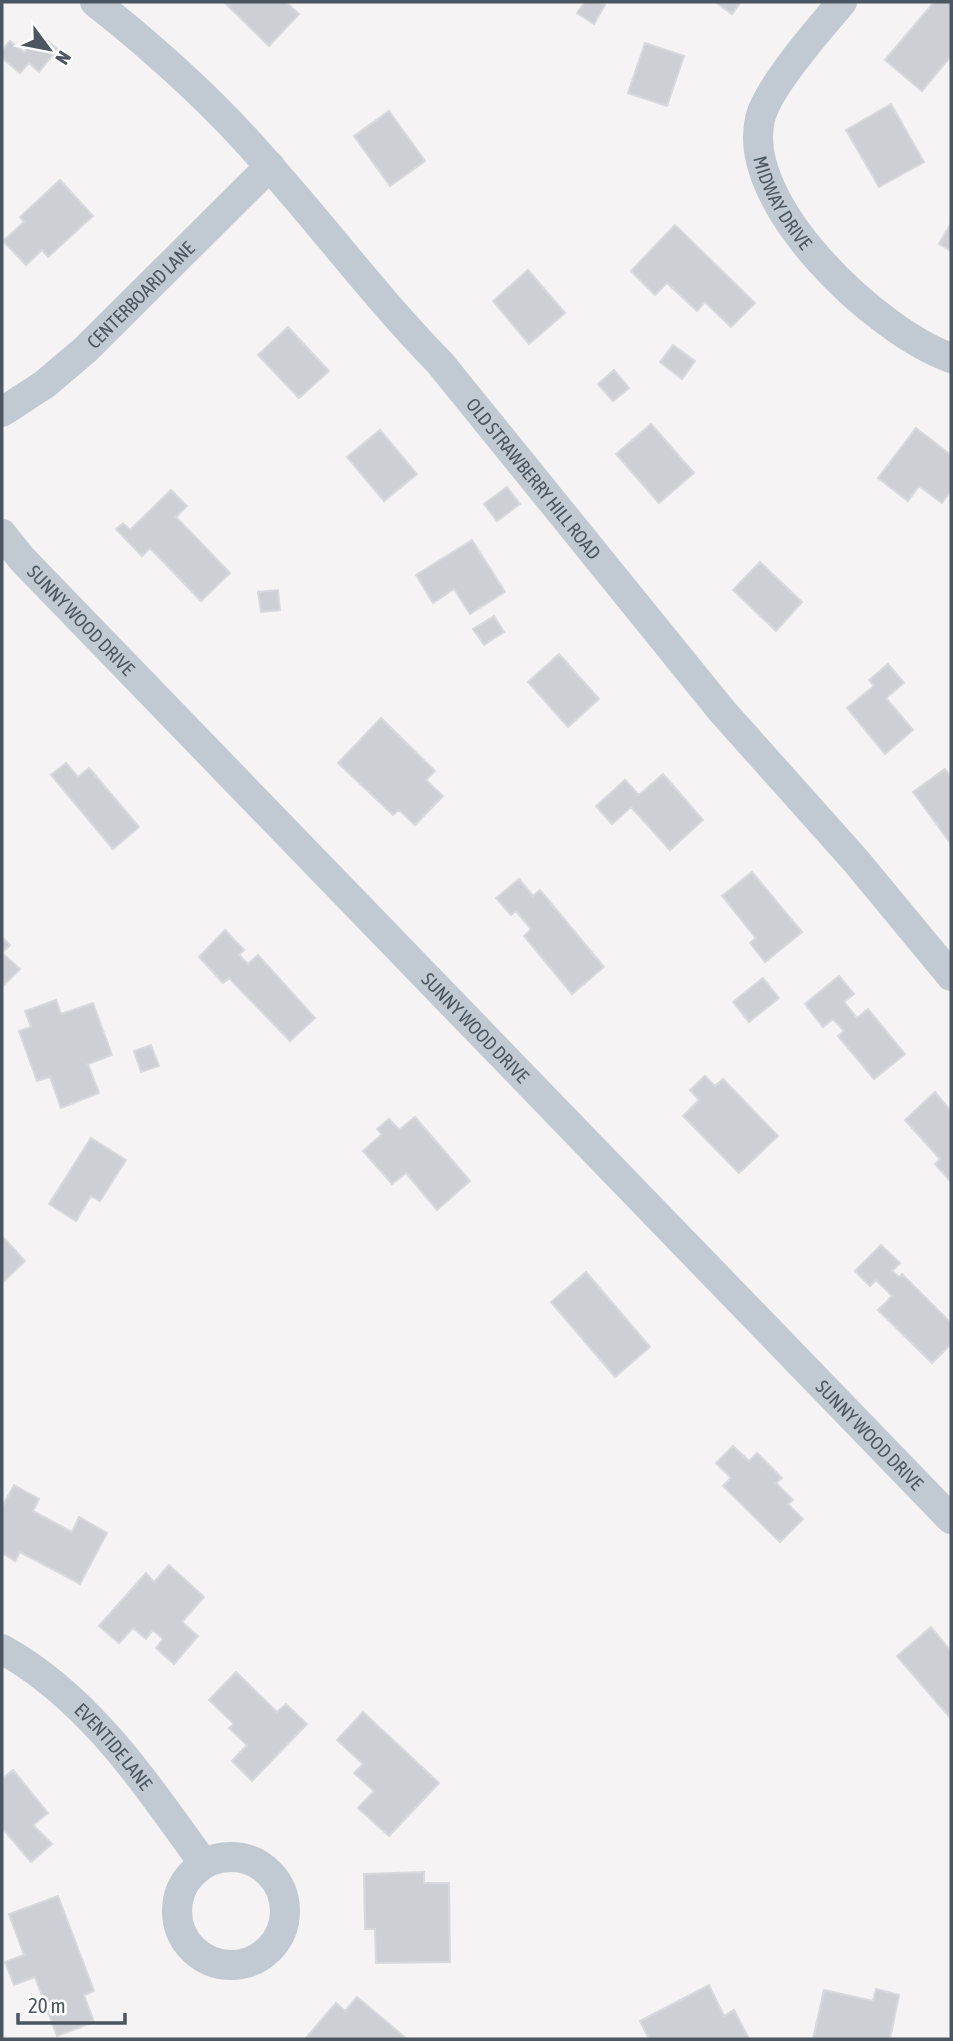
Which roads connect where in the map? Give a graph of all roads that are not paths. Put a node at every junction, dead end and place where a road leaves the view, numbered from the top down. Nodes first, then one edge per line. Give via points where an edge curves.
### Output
1 (95, 2) edge
2 (842, 2) edge
3 (270, 166) junction
4 (951, 358) edge
5 (2, 412) edge
6 (2, 534) edge
7 (951, 976) edge
8 (951, 1518) edge
9 (2, 1649) edge
10 (204, 1864) dead end

1 - 3 street, OLD STRAWBERRY HILL ROAD via 187,81
2 - 4 street, MIDWAY DRIVE via 770,95 760,117 757,143 765,176 789,222 832,274 878,315 931,351
3 - 5 street, CENTERBOARD LANE via 85,350 46,384
3 - 7 street, OLD STRAWBERRY HILL ROAD via 440,363 722,711
6 - 8 street, SUNNY WOOD DRIVE
9 - 10 street, EVENTIDE LANE via 56,1686 90,1717

